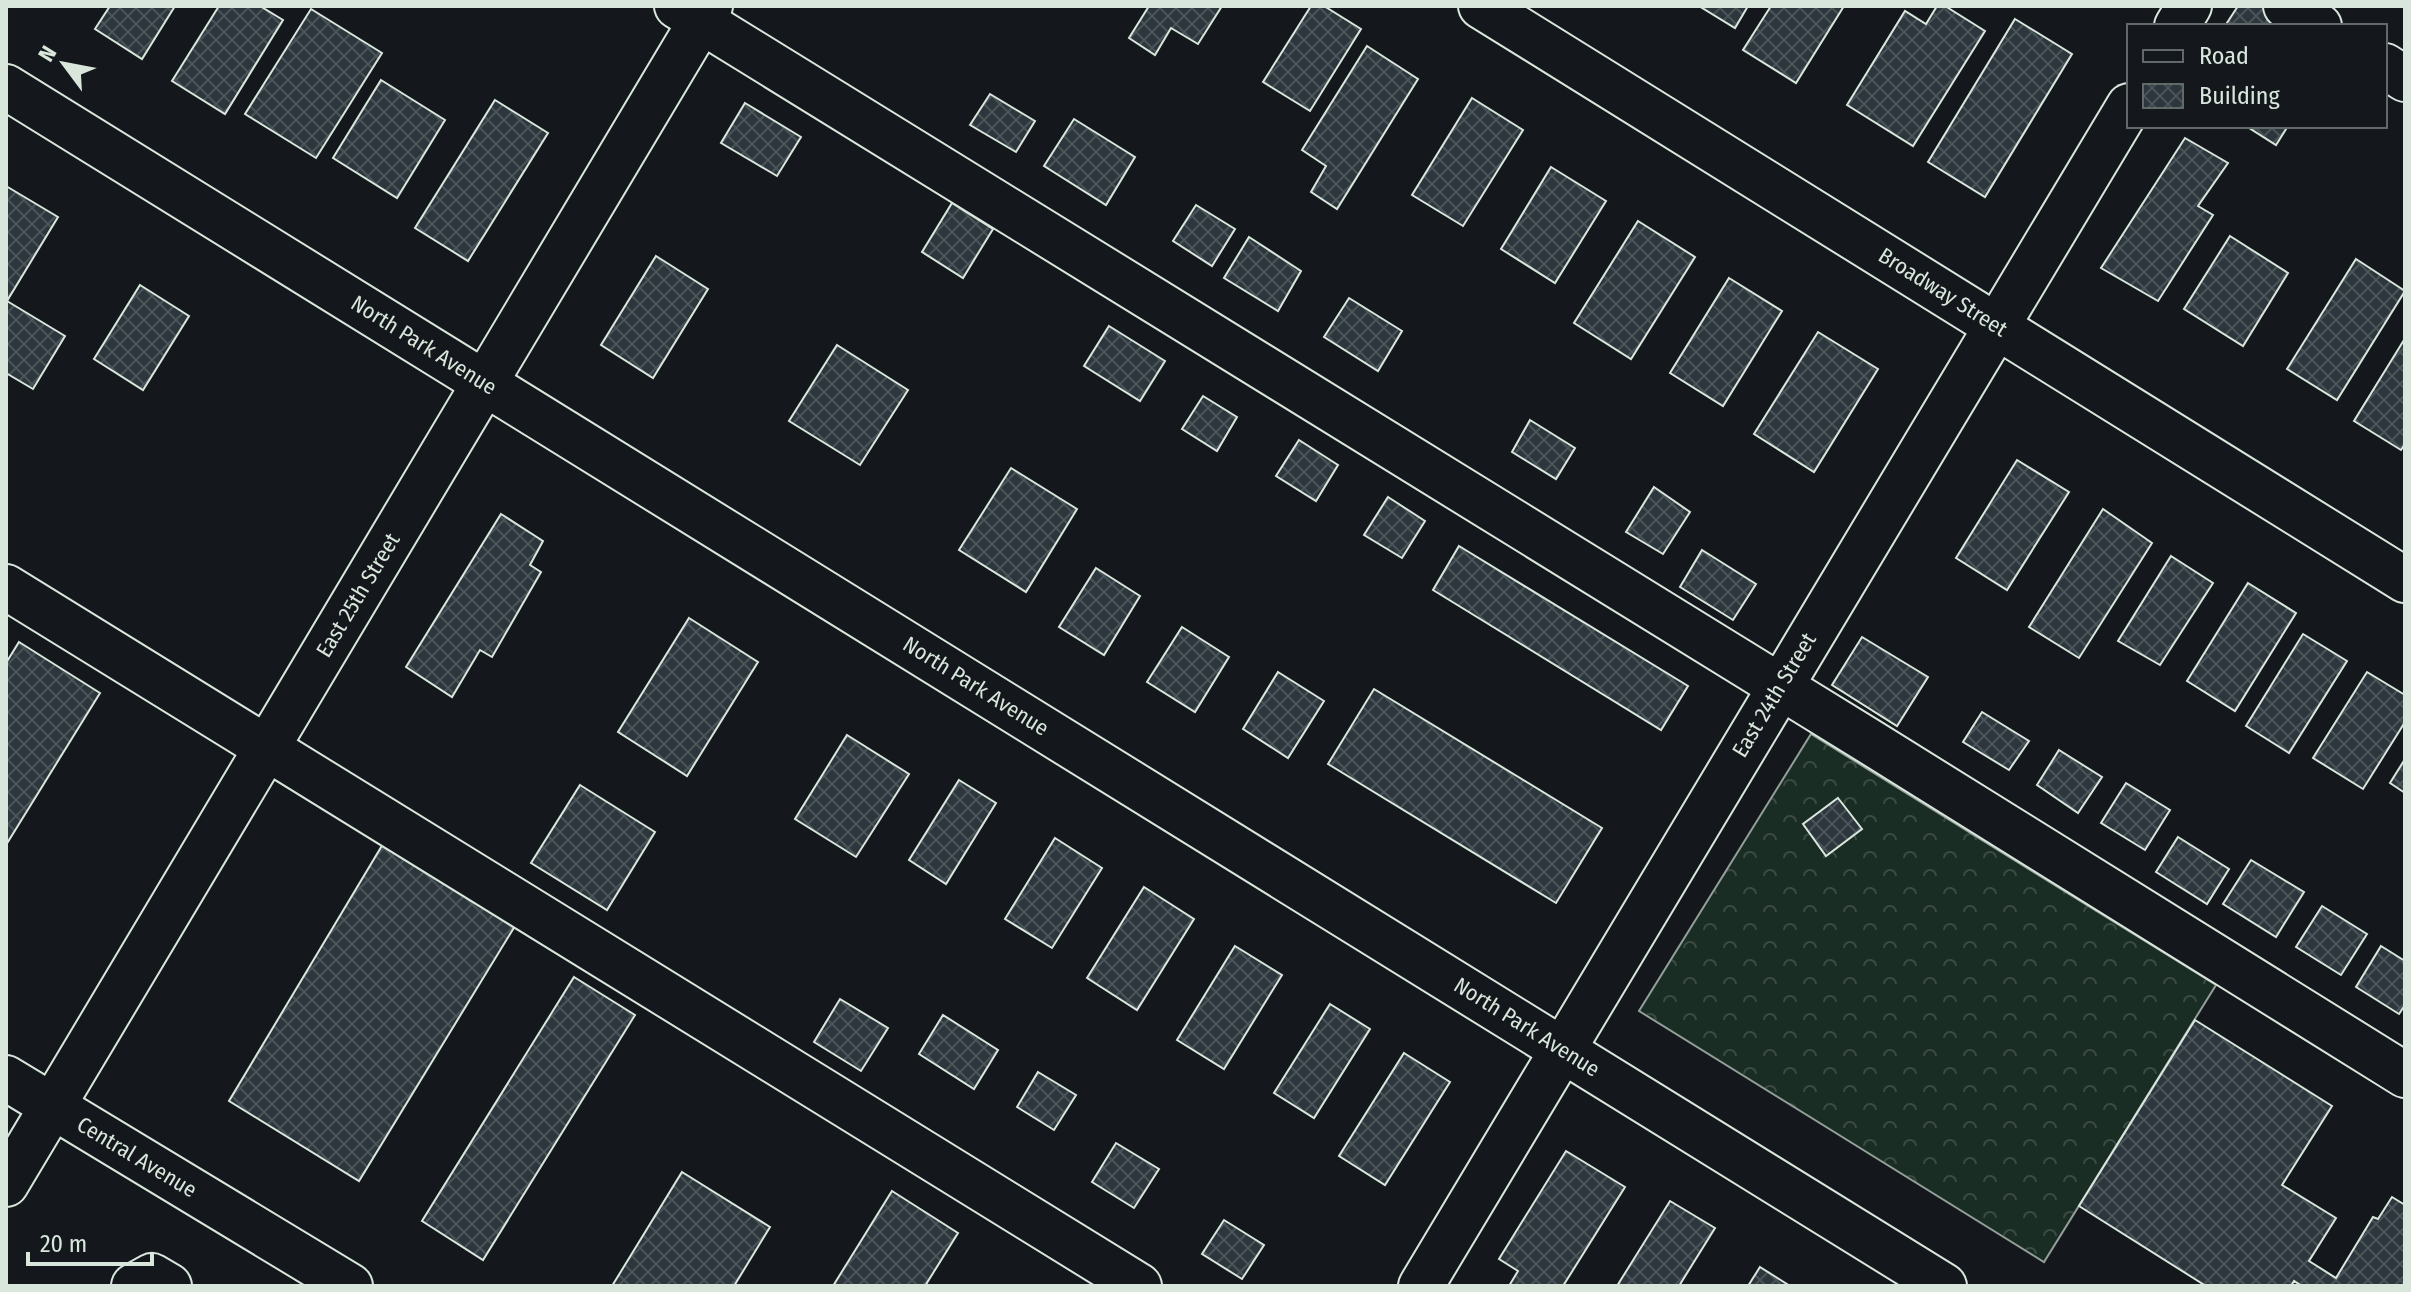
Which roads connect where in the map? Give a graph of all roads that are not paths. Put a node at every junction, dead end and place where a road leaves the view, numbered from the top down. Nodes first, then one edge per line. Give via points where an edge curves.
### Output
1 (1481, 6) edge
2 (2189, 6) edge
3 (2286, 6) edge
4 (696, 11) edge
5 (2178, 24) edge
6 (2316, 24) edge
7 (2387, 67) edge
8 (2405, 79) edge
9 (6, 87) edge
10 (2127, 109) edge
11 (1996, 325) junction
12 (485, 383) junction
13 (2405, 580) edge
14 (6, 587) edge
15 (1779, 687) junction
16 (266, 747) junction
17 (1563, 1049) junction
18 (2405, 1075) edge
19 (6, 1078) edge
20 (52, 1106) junction
21 (6, 1184) edge
22 (134, 1286) edge
23 (169, 1286) edge
24 (350, 1286) edge
25 (1139, 1286) edge
26 (1421, 1286) edge
27 (1944, 1286) edge

1 - 11 street, Broadway Street
2 - 5 street
3 - 6 street
4 - 12 street, East 25th Street
4 - 15 street
7 - 8 street
9 - 12 street, North Park Avenue
10 - 11 street, East 24th Street
11 - 13 street, Broadway Street
11 - 15 street, East 24th Street
12 - 16 street, East 25th Street
12 - 17 street, North Park Avenue
14 - 16 street
15 - 17 street, East 24th Street
15 - 18 street
16 - 20 street, East 25th Street
16 - 25 street
17 - 26 street, East 24th Street
17 - 27 street, North Park Avenue
19 - 20 street, Central Avenue
20 - 21 street, East 25th Street
20 - 24 street, Central Avenue
22 - 23 street via 152,1276

